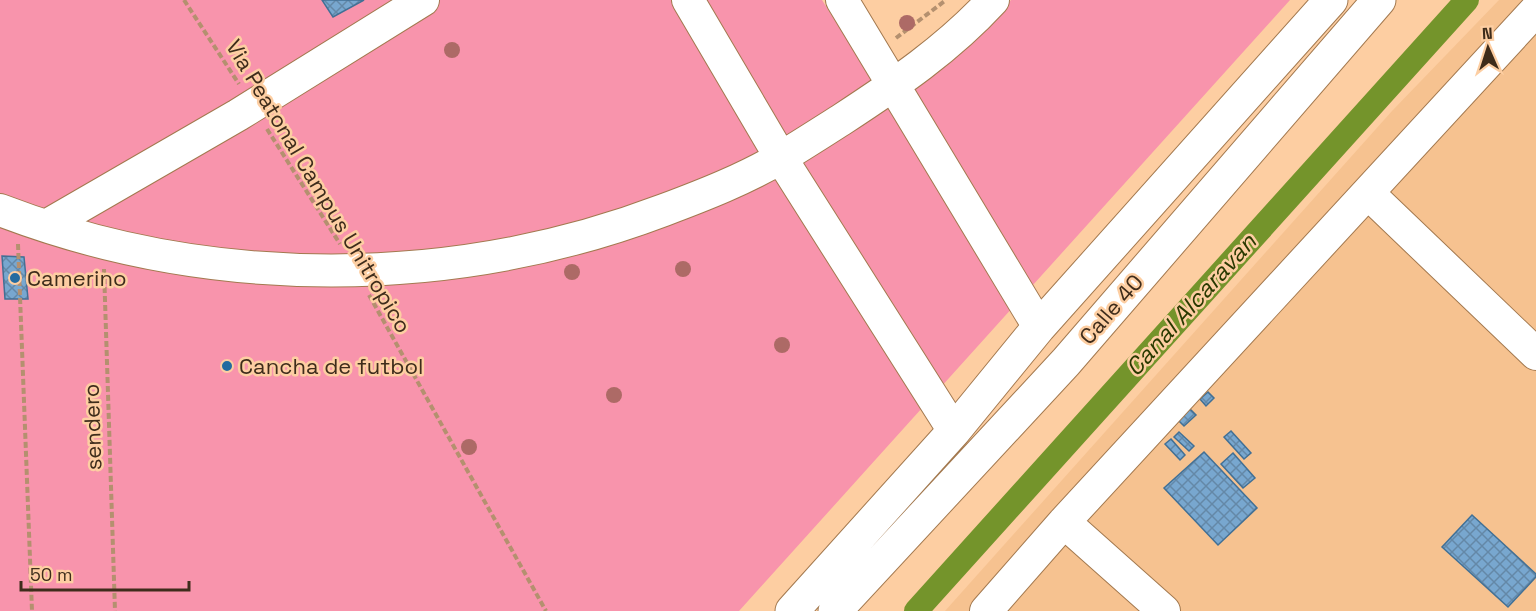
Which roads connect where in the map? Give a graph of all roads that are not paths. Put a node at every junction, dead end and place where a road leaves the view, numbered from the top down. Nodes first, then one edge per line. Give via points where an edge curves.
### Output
1 (423, 0) edge
2 (688, 0) edge
3 (842, 0) edge
4 (993, 0) edge
5 (1331, 0) edge
6 (1379, 0) edge
7 (1536, 10) edge
8 (896, 85) junction
9 (781, 158) junction
10 (1369, 194) junction
11 (8, 213) edge
12 (46, 226) junction
13 (1040, 327) junction
14 (1536, 354) edge
15 (954, 431) junction
16 (1064, 522) junction
17 (792, 611) edge
18 (834, 611) edge
19 (986, 611) edge
20 (1164, 611) edge

1 - 12 lane via 253,106
2 - 9 lane
3 - 8 lane
4 - 8 lane via 954,39
5 - 13 main road, Calle 40
6 - 18 main road, Calle 40 via 1066,362
7 - 10 lane
8 - 9 lane
8 - 13 lane
9 - 12 lane via 692,200 570,240 454,263 356,270 267,268 208,262 103,242
9 - 15 lane
10 - 14 lane
10 - 16 lane
11 - 12 lane
13 - 15 main road, Calle 40
15 - 17 main road, Calle 40
16 - 19 lane
16 - 20 lane

